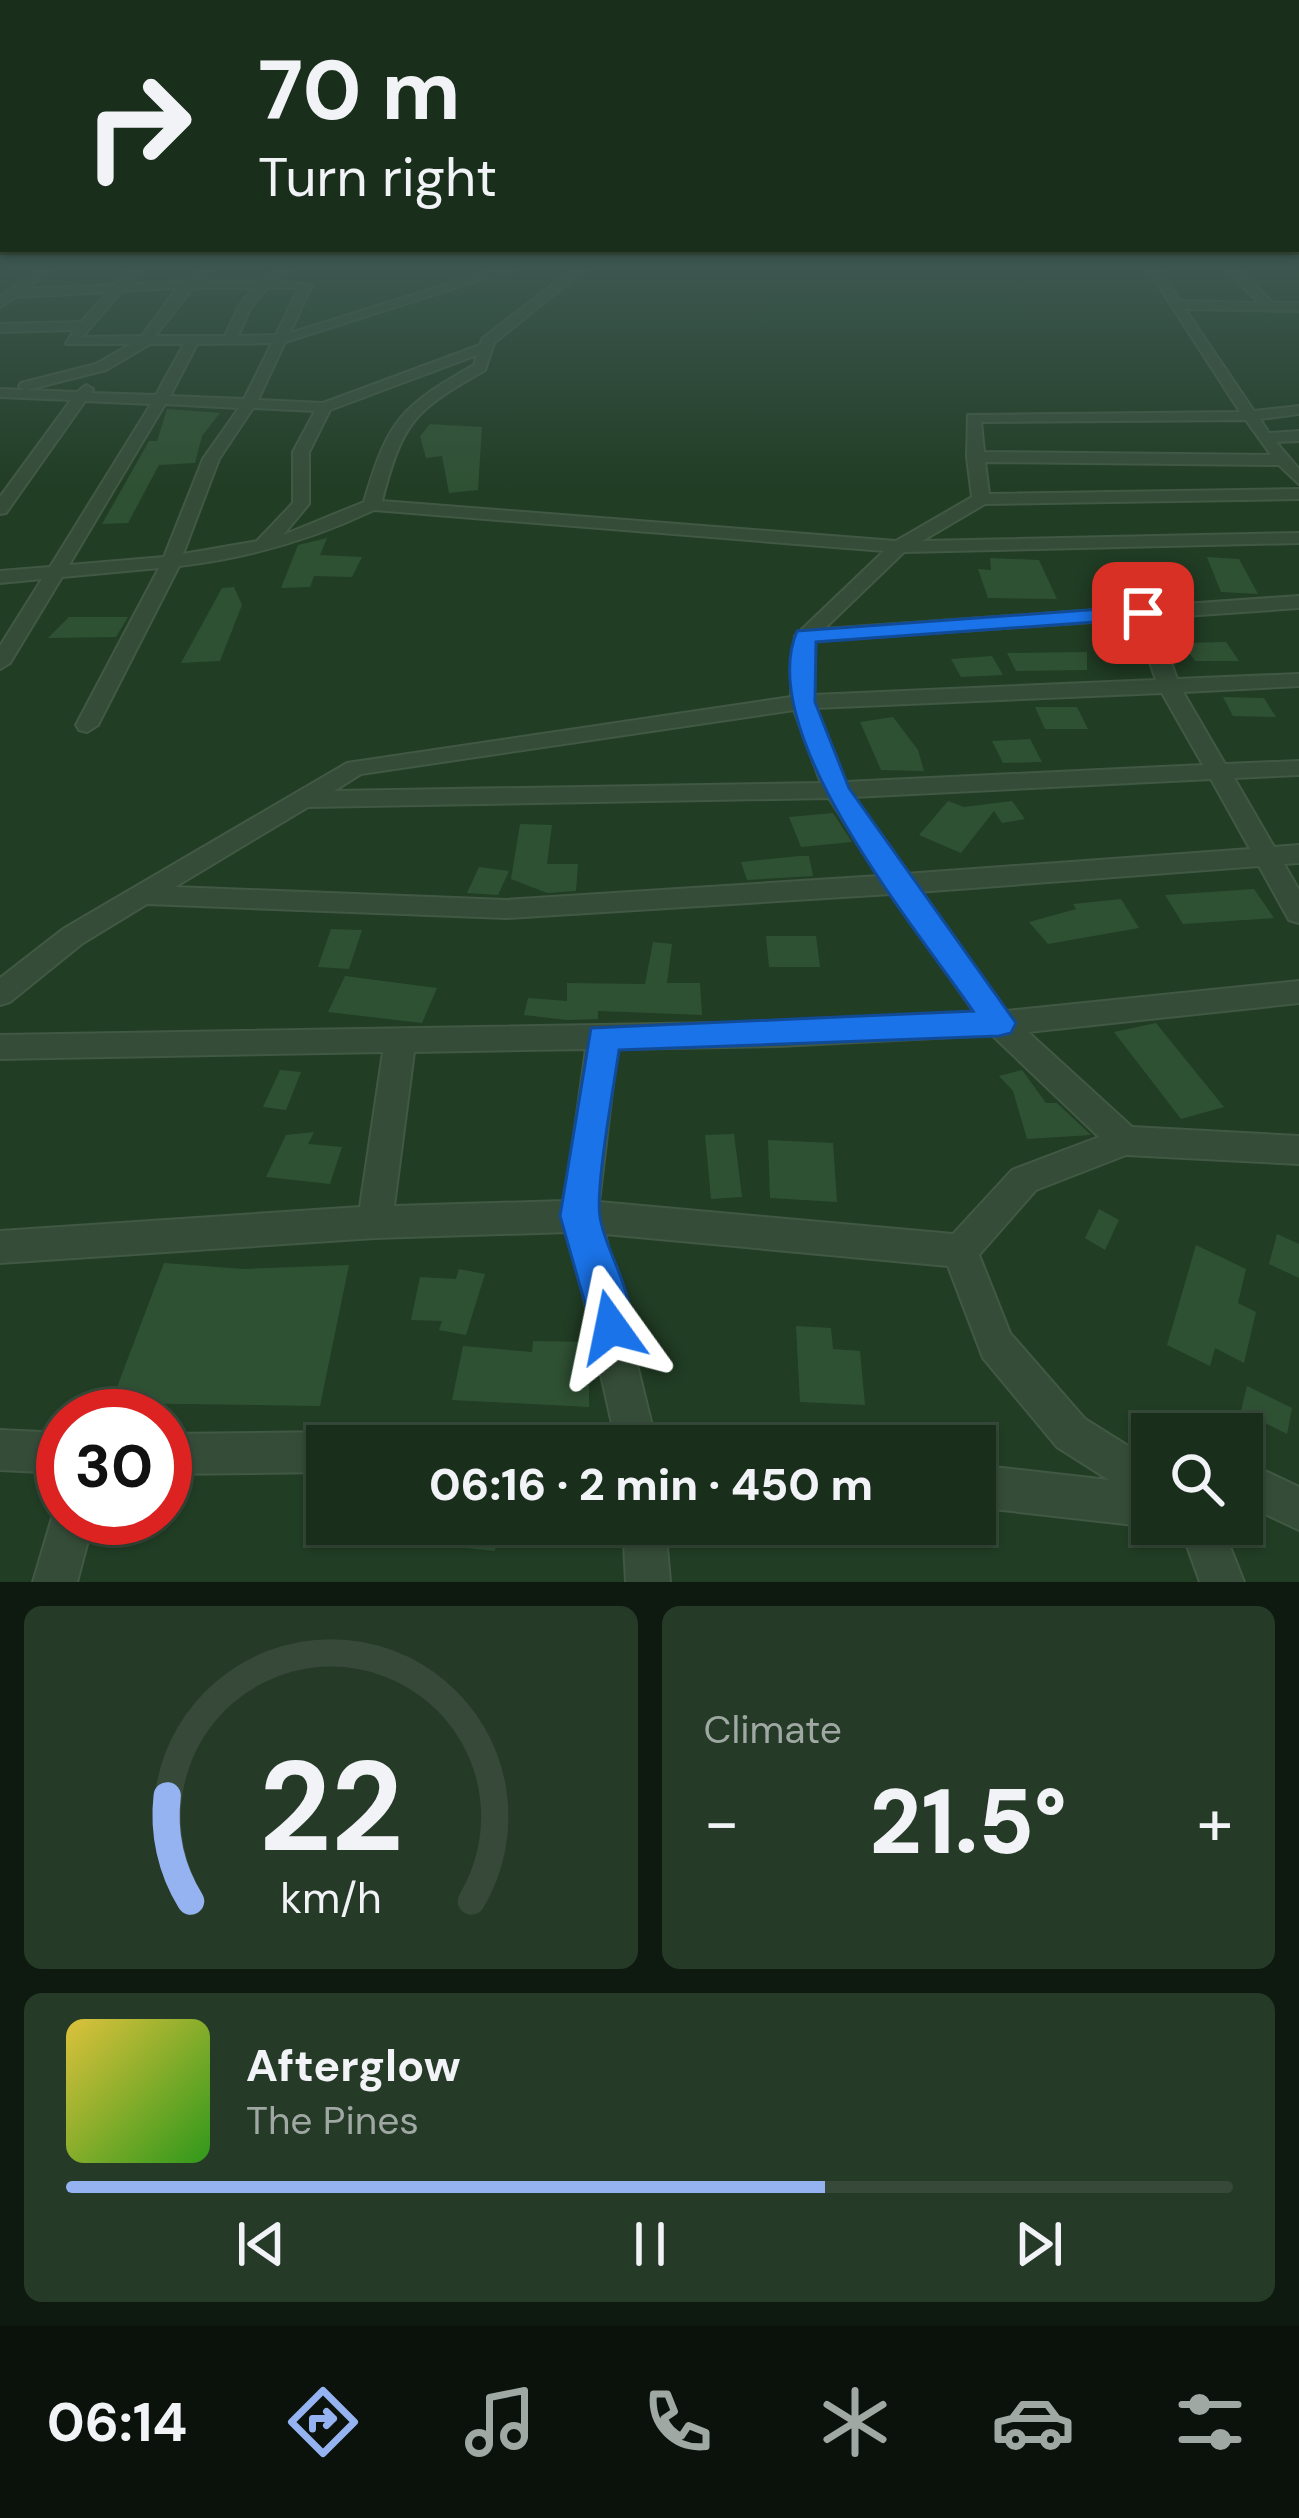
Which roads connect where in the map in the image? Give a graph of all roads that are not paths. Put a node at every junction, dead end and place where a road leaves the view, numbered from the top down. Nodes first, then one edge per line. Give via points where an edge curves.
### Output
1 (282, 339) edge
2 (73, 340) edge
3 (90, 340) edge
4 (261, 340) edge
5 (496, 340) edge
6 (1200, 340) edge
7 (230, 341) joint
8 (145, 342) junction
9 (191, 343) junction
10 (68, 346) junction
11 (487, 347) junction
12 (47, 364) dead end
13 (101, 368) junction
14 (0, 392) edge
15 (81, 396) junction
16 (166, 400) junction
17 (249, 404) junction
18 (324, 407) junction
19 (1299, 410) edge
20 (1250, 416) junction
21 (1299, 436) edge
22 (1264, 438) junction
23 (975, 458) junction
24 (1294, 471) edge
25 (1299, 494) edge
26 (981, 499) junction
27 (372, 505) junction
28 (0, 509) edge
29 (1299, 538) edge
30 (899, 548) junction
31 (259, 550) junction
32 (171, 559) junction
33 (59, 571) junction
34 (0, 577) edge
35 (1299, 602) edge
36 (1143, 613) junction
37 (805, 636) junction
38 (0, 663) edge
39 (1299, 680) edge
40 (1169, 688) junction
41 (802, 702) junction
42 (87, 725) dead end
43 (1299, 768) edge
44 (1217, 772) junction
45 (836, 790) junction
46 (302, 799) junction
47 (1299, 854) edge
48 (1264, 856) junction
49 (898, 884) junction
50 (142, 895) junction
51 (1299, 913) edge
52 (1299, 992) edge
53 (0, 994) edge
54 (999, 1023) junction
55 (603, 1037) junction
56 (400, 1041) junction
57 (0, 1047) edge
58 (1125, 1141) junction
59 (1299, 1150) edge
60 (580, 1216) junction
61 (375, 1222) junction
62 (0, 1247) edge
63 (960, 1251) junction
64 (632, 1425) edge
65 (0, 1450) edge
66 (36, 1452) edge
67 (306, 1452) edge
68 (192, 1454) edge
69 (1131, 1471) edge
70 (996, 1488) edge
71 (1263, 1491) edge
72 (1131, 1504) edge
73 (1299, 1509) edge
74 (66, 1545) edge
75 (645, 1545) edge
76 (1208, 1545) edge
77 (56, 1582) edge
78 (648, 1582) edge
79 (1222, 1582) edge

1 - 17 street
2 - 10 street
3 - 10 street
4 - 7 street
5 - 11 street
6 - 20 street
7 - 9 street
8 - 9 street
8 - 10 street
8 - 13 street
9 - 16 street
11 - 18 street
11 - 27 street via 480,368 412,406 392,433
12 - 14 street
13 - 14 street
13 - 15 street
14 - 15 street
15 - 16 street
15 - 28 street
16 - 17 street
16 - 33 street via 147,419
17 - 18 street
17 - 32 street via 211,459
18 - 31 street via 301,452 302,504
19 - 20 street
20 - 22 street
20 - 23 street via 973,418
21 - 22 street
22 - 24 street
23 - 24 street
23 - 26 street
25 - 26 street
26 - 30 street
27 - 30 street
27 - 31 street
29 - 30 street
30 - 37 street
31 - 32 street
32 - 33 street
32 - 42 street
33 - 34 street
33 - 38 street
35 - 36 street
36 - 37 street
36 - 40 street
37 - 41 street
39 - 40 street
40 - 41 street
40 - 44 street
41 - 45 street
41 - 46 street via 355,768
43 - 44 street
44 - 45 street
44 - 48 street
45 - 46 street
45 - 49 street
46 - 50 street
47 - 48 street
48 - 49 street
48 - 51 street
49 - 50 street via 506,909
49 - 54 street
50 - 53 street
52 - 54 street
54 - 55 street
54 - 58 street
55 - 56 street
55 - 60 street
56 - 57 street
56 - 61 street
58 - 59 street
58 - 63 street via 1024,1180
60 - 61 street
60 - 63 street
60 - 64 street
61 - 62 street
63 - 69 street via 996,1345 1071,1432
65 - 66 street
67 - 68 street
70 - 72 street
71 - 73 street
74 - 77 street
75 - 78 street
76 - 79 street

